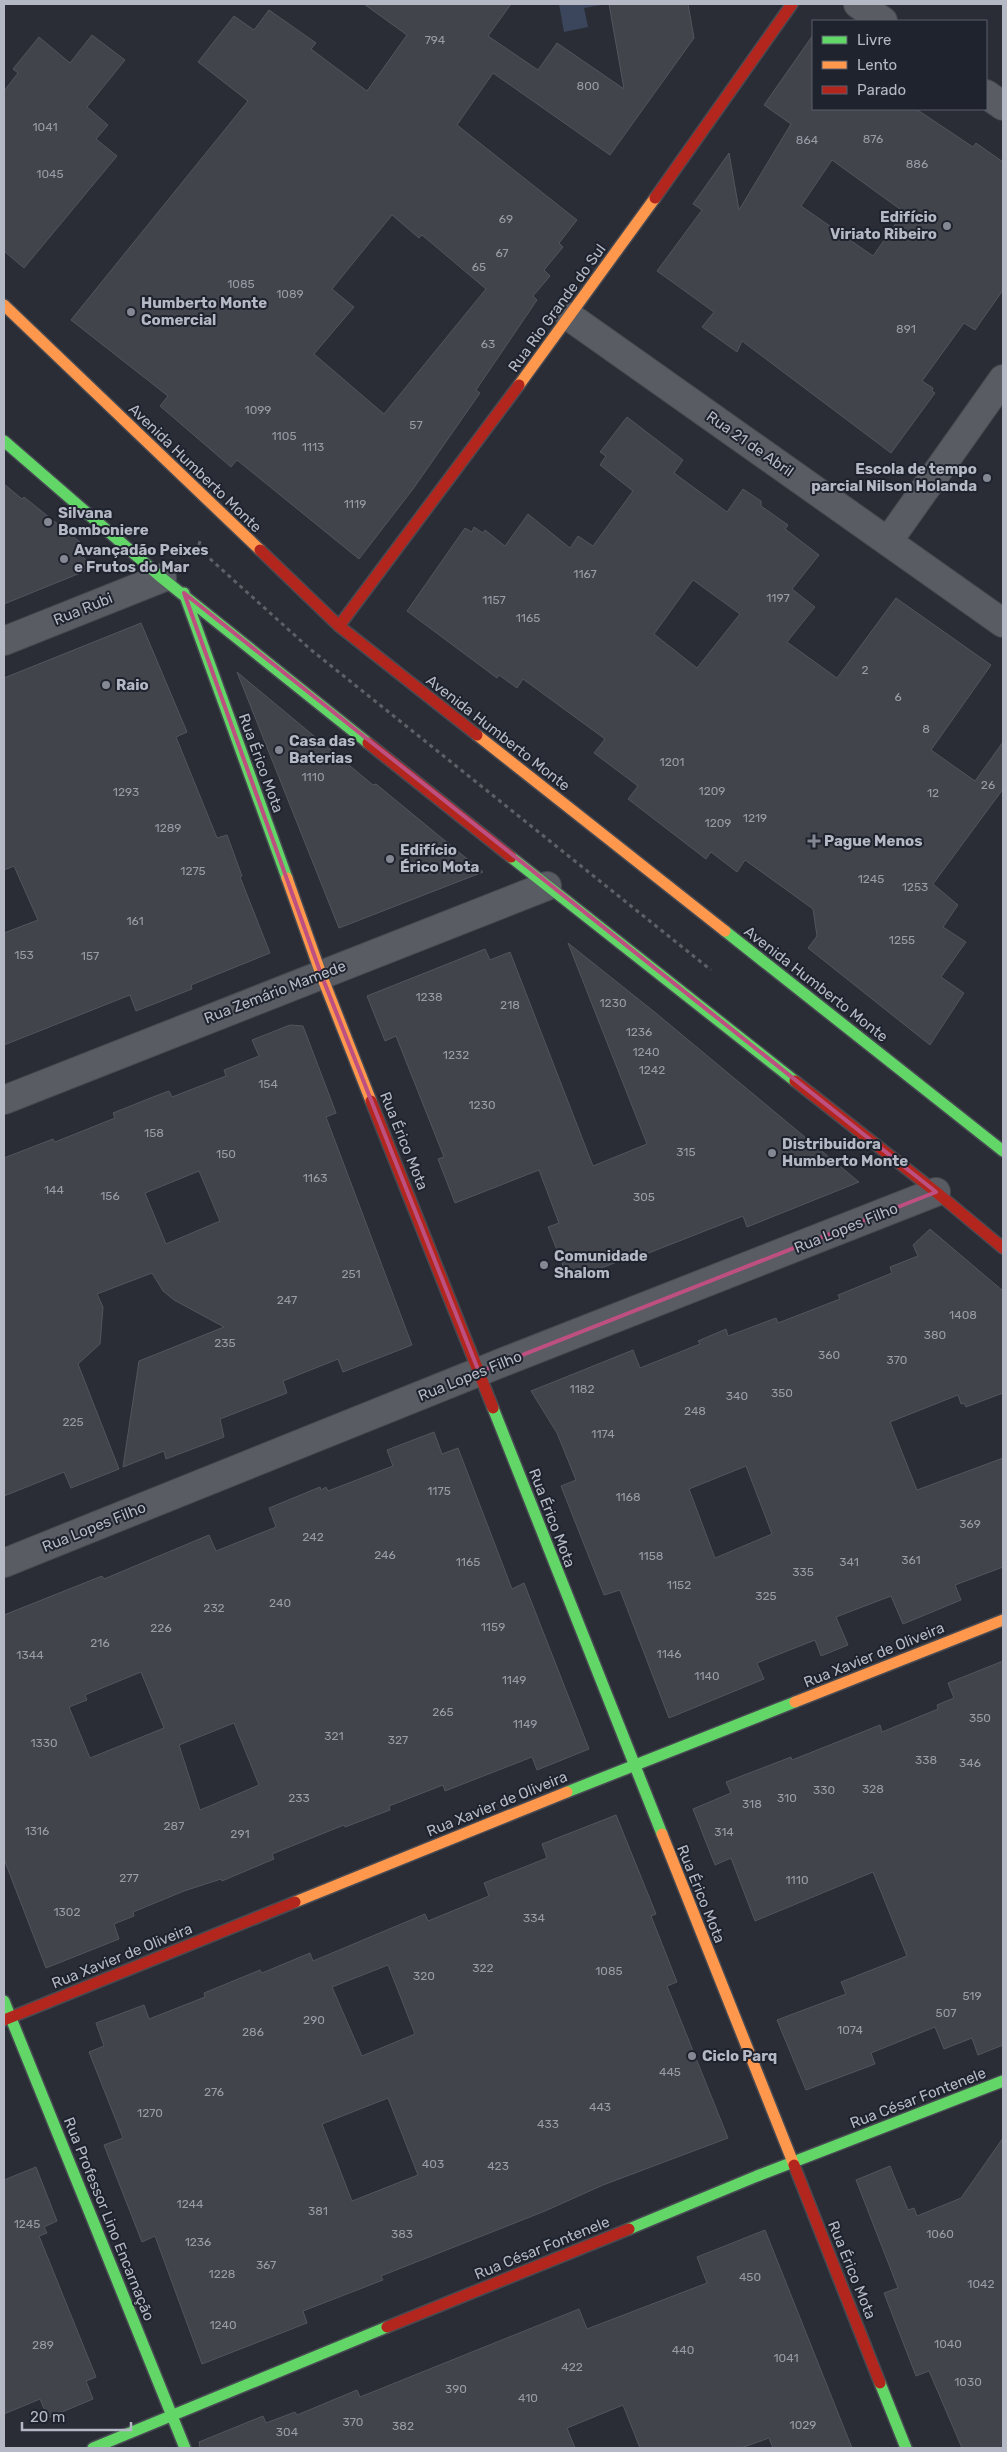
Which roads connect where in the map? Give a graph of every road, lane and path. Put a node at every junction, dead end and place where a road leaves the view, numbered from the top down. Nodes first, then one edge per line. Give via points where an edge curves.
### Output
1 (792, 4) edge
2 (858, 4) edge
3 (882, 20) edge
4 (987, 95) edge
5 (1003, 106) edge
6 (4, 305) edge
7 (570, 317) junction
8 (1003, 379) edge
9 (4, 441) edge
10 (889, 540) junction
11 (198, 548) dead end
12 (162, 578) junction
13 (184, 593) junction
14 (1003, 622) edge
15 (339, 626) junction
16 (4, 641) edge
17 (548, 886) junction
18 (714, 972) dead end
19 (321, 974) junction
20 (4, 1100) edge
21 (1003, 1151) edge
22 (936, 1192) junction
23 (1003, 1248) edge
24 (479, 1372) junction
25 (4, 1563) edge
26 (1003, 1620) edge
27 (634, 1766) junction
28 (4, 2000) edge
29 (7, 2019) edge
30 (1003, 2081) edge
31 (793, 2164) junction
32 (172, 2417) junction
33 (93, 2448) edge
34 (185, 2448) edge
35 (906, 2448) edge

1 - 7 street, Rua Rio Grande do Sul
2 - 3 street
4 - 5 street
6 - 15 street, Avenida Humberto Monte
7 - 10 street, Rua 21 de Abril
7 - 15 street, Rua Rio Grande do Sul
8 - 10 street
9 - 12 street
10 - 14 street, Rua 21 de Abril
11 - 18 path via 310,649
12 - 13 street
12 - 16 street, Rua Rubi
13 - 17 street
13 - 19 street, Rua Érico Mota
15 - 21 street, Avenida Humberto Monte
17 - 19 street, Rua Zemário Mamede
17 - 22 street
19 - 20 street, Rua Zemário Mamede
19 - 24 street, Rua Érico Mota
22 - 23 street
22 - 24 street, Rua Lopes Filho
24 - 25 street, Rua Lopes Filho
24 - 27 street, Rua Érico Mota
26 - 27 street, Rua Xavier de Oliveira
27 - 29 street, Rua Xavier de Oliveira
27 - 31 street, Rua Érico Mota
28 - 29 street, Rua Professor Lino Encarnação
29 - 32 street, Rua Professor Lino Encarnação
30 - 31 street, Rua César Fontenele
31 - 32 street, Rua César Fontenele via 747,2180
31 - 35 street, Rua Érico Mota
32 - 33 street, Rua César Fontenele
32 - 34 street, Rua Professor Lino Encarnação

